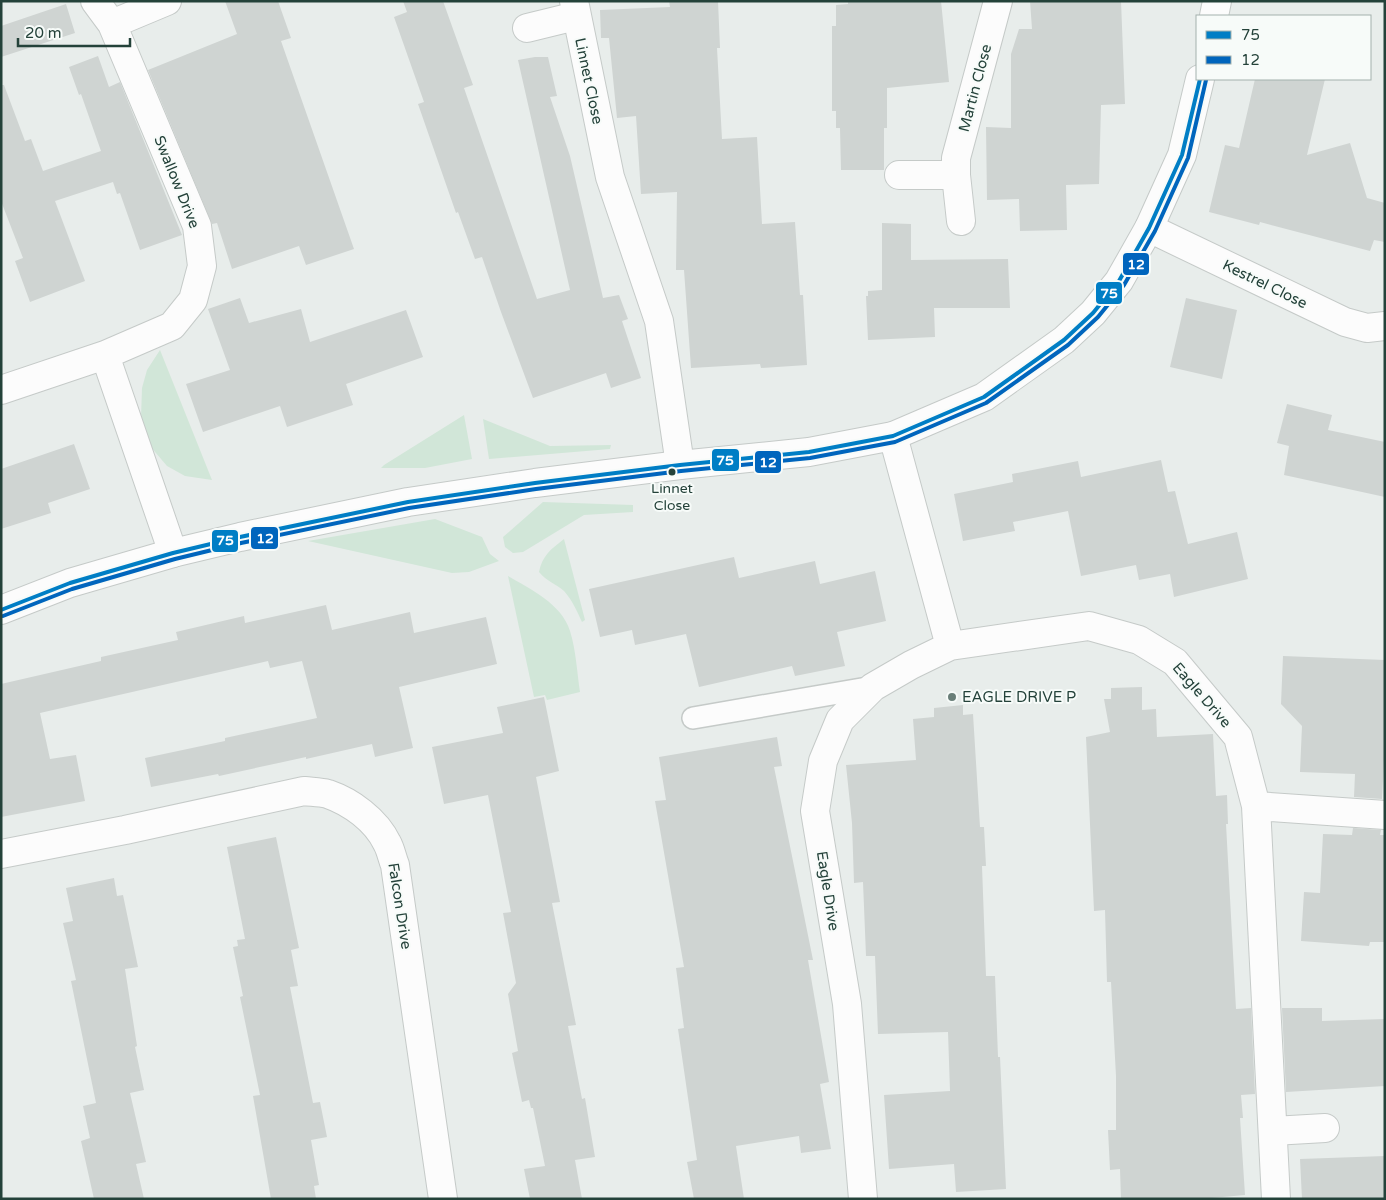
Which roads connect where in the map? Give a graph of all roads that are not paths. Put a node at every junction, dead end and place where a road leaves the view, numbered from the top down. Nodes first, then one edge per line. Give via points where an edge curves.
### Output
1 (95, 1) edge
2 (167, 1) edge
3 (998, 1) edge
4 (1217, 1) edge
5 (575, 8) edge
6 (1214, 15) edge
7 (112, 24) junction
8 (527, 28) dead end
9 (1200, 80) edge
10 (899, 174) dead end
11 (956, 175) junction
12 (961, 221) dead end
13 (1149, 228) junction
14 (1385, 326) edge
15 (105, 355) junction
16 (1, 390) edge
17 (893, 436) junction
18 (680, 465) junction
19 (173, 554) junction
20 (1, 610) edge
21 (950, 646) junction
22 (873, 687) junction
23 (693, 718) dead end
24 (1256, 806) junction
25 (1385, 815) edge
26 (1, 854) edge
27 (1325, 1128) dead end
28 (1273, 1131) junction
29 (443, 1199) edge
30 (863, 1199) edge
31 (1276, 1199) edge

1 - 7 street, Swallow Drive
2 - 7 street
3 - 11 street, Martin Close via 956,158
4 - 6 street
5 - 8 street, Linnet Close
5 - 18 street, Linnet Close via 610,177 659,321
7 - 15 street, Swallow Drive via 197,226 202,266 193,300 172,326
9 - 13 street via 1182,155
10 - 11 street
11 - 12 street, Martin Close
13 - 14 street, Kestrel Close via 1345,322 1367,328
13 - 17 street via 1119,281 1093,313 1064,340 984,397
15 - 16 street, Swallow Drive
15 - 19 street
17 - 18 street via 809,452
17 - 21 street
18 - 19 street via 535,482 408,502
19 - 20 street via 70,583
21 - 22 street, Eagle Drive
21 - 24 street, Eagle Drive via 1089,626 1139,640 1175,662 1238,737
22 - 23 lane
22 - 30 street, Eagle Drive via 840,720 823,761 815,811 847,1004
24 - 25 street
24 - 28 street, Eagle Drive
26 - 29 street, Falcon Drive via 304,791 326,794 363,814 388,843 395,865
27 - 28 street
28 - 31 street, Eagle Drive

